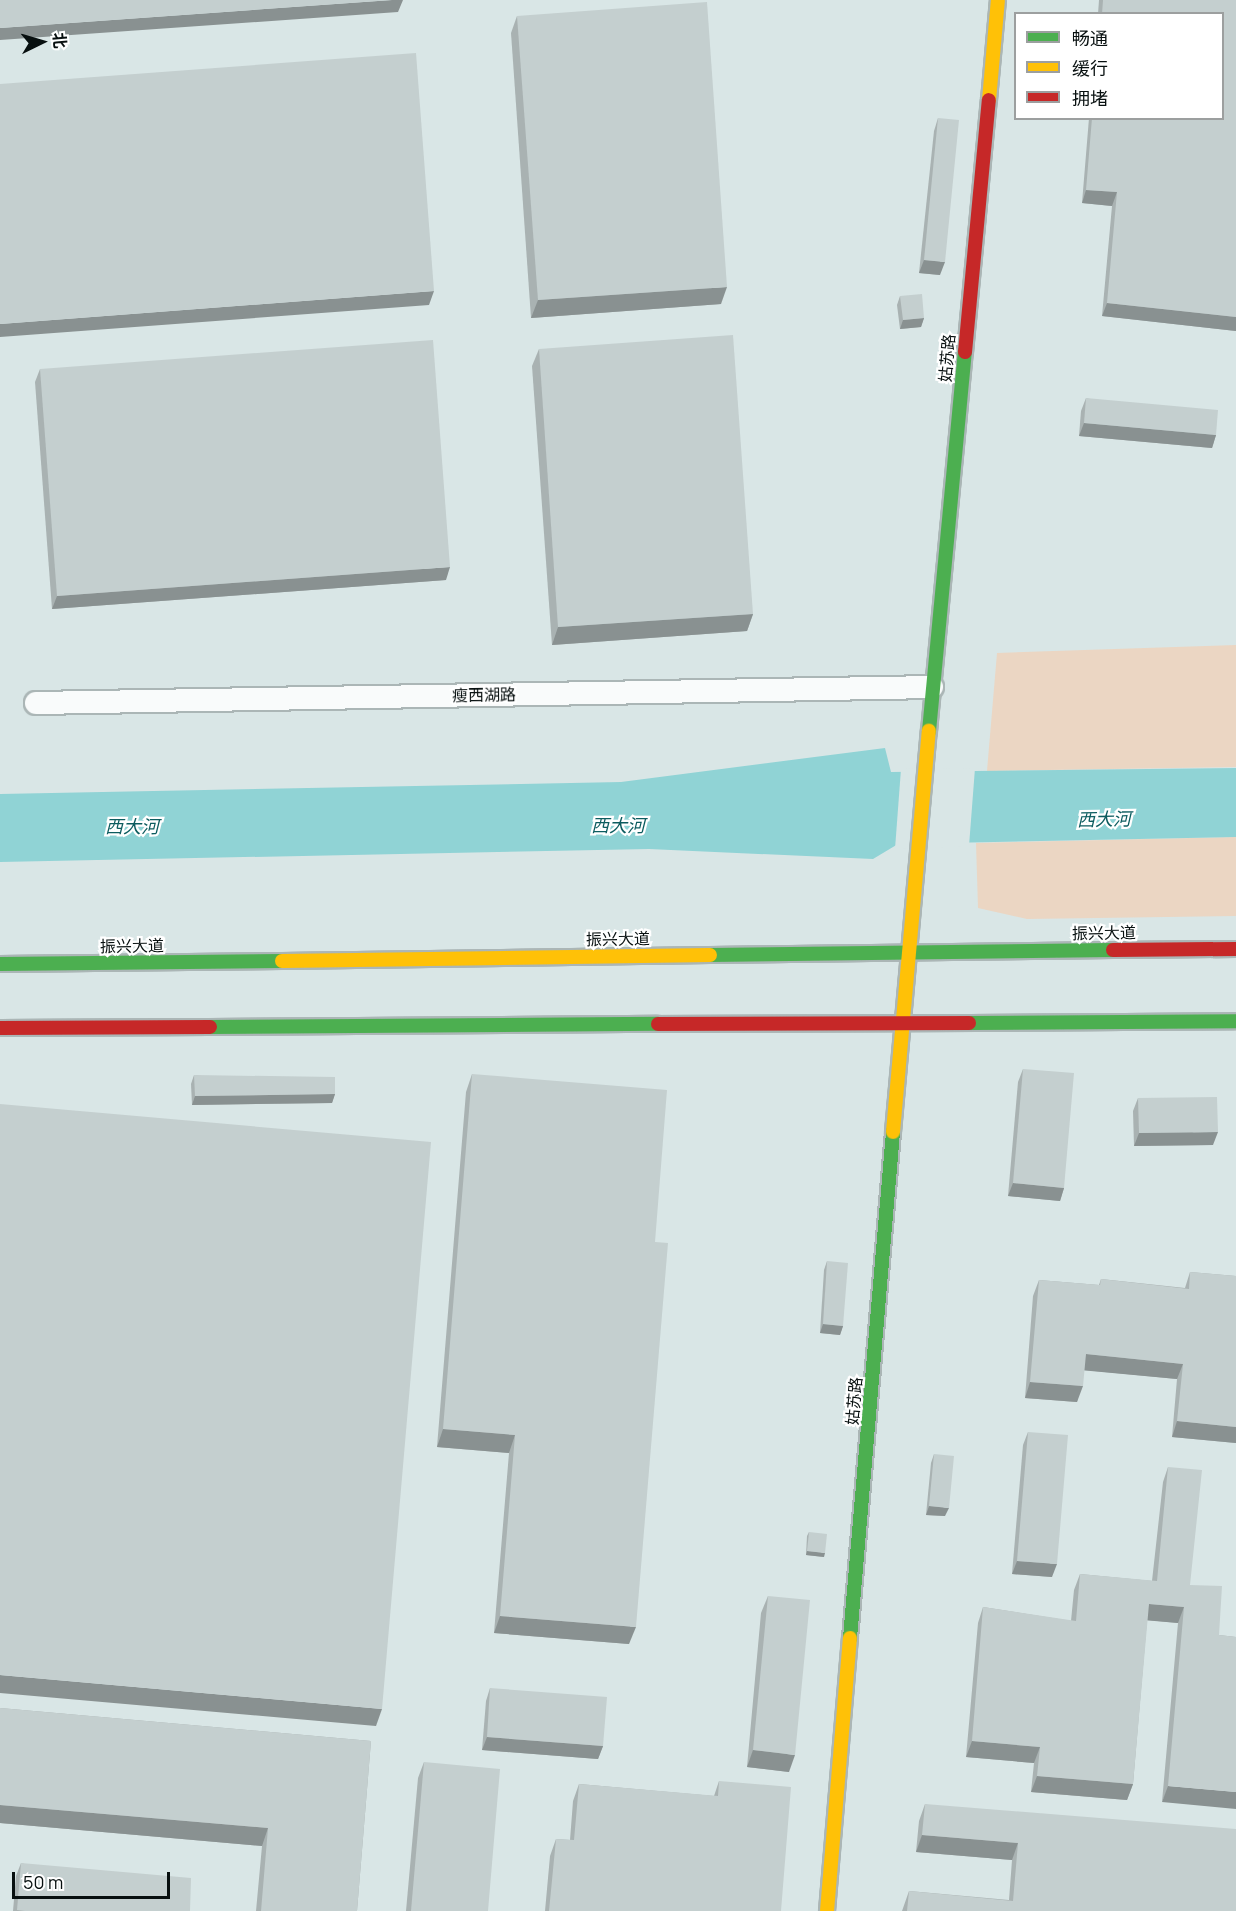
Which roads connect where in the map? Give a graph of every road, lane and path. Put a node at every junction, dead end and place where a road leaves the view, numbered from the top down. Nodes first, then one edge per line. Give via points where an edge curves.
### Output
1 (998, 0) edge
2 (932, 687) junction
3 (36, 703) dead end
4 (1236, 949) edge
5 (908, 951) junction
6 (0, 964) edge
7 (1236, 1021) edge
8 (903, 1024) junction
9 (0, 1028) edge
10 (827, 1911) edge

1 - 2 main road, 姑苏路
2 - 3 street, 瘦西湖路
2 - 5 main road, 姑苏路
4 - 5 main road, 振兴大道
5 - 6 main road, 振兴大道
5 - 8 main road, 姑苏路
7 - 8 main road
8 - 9 main road
8 - 10 main road, 姑苏路

